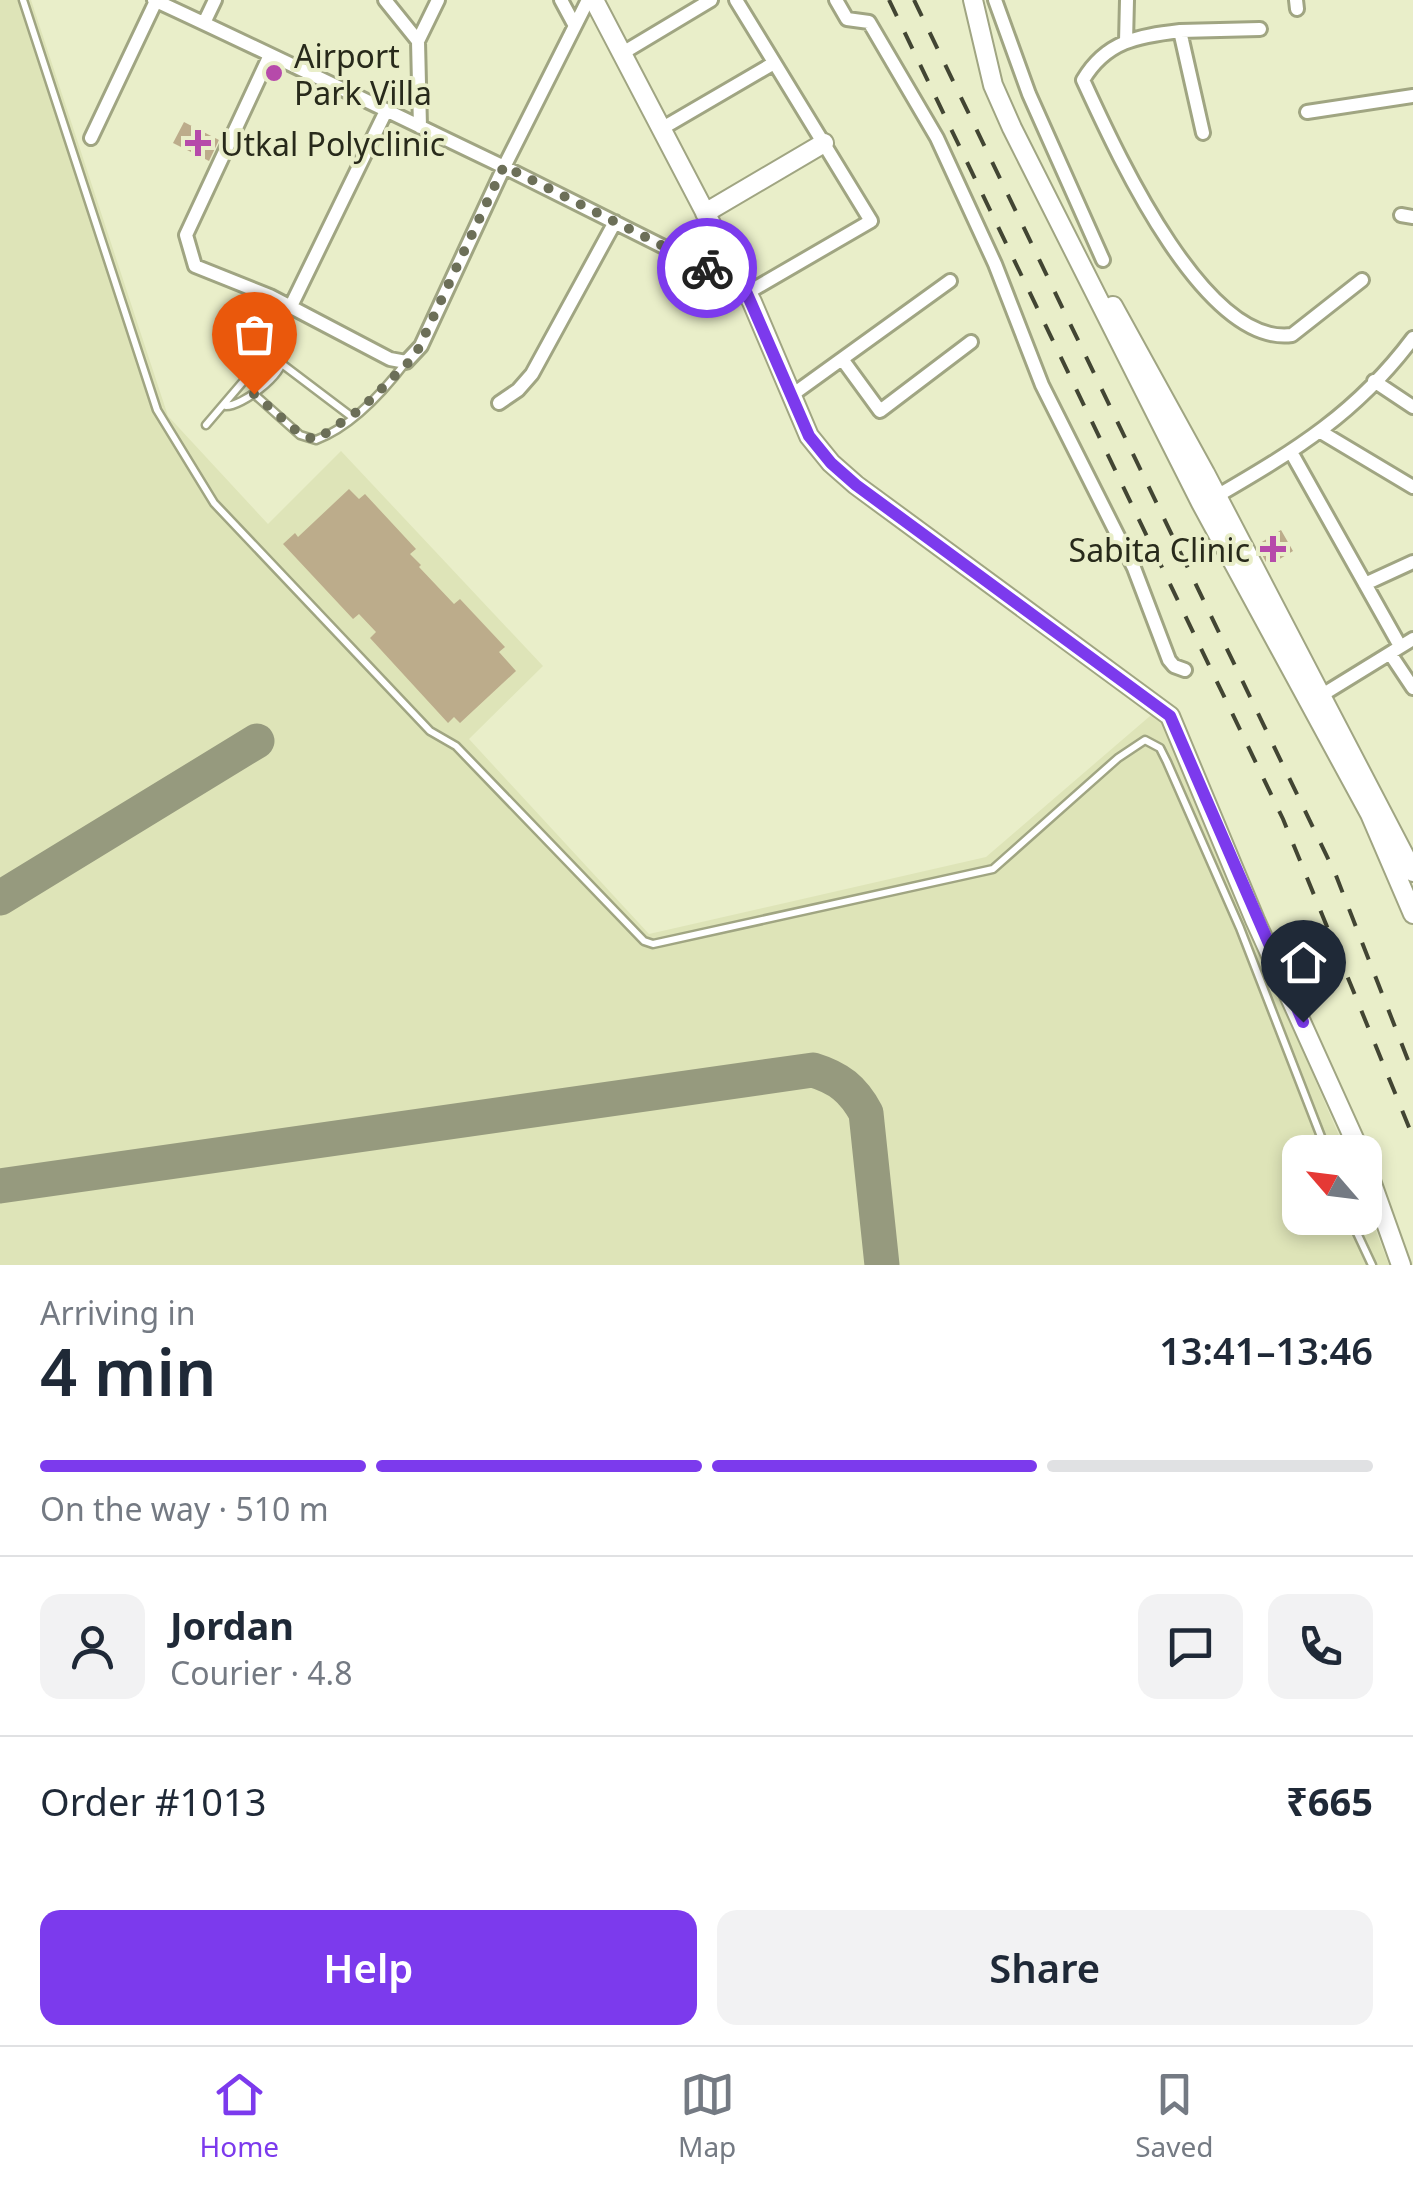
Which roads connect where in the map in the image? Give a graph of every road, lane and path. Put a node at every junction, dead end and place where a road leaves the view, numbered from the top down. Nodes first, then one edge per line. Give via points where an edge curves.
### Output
1 (22, 0) edge
2 (155, 0) edge
3 (216, 0) edge
4 (385, 0) edge
5 (438, 0) edge
6 (561, 0) edge
7 (591, 0) edge
8 (711, 0) edge
9 (736, 0) edge
10 (836, 0) edge
11 (973, 0) edge
12 (995, 0) edge
13 (1127, 0) edge
14 (204, 23) junction
15 (575, 26) junction
16 (1260, 28) dead end
17 (1180, 32) junction
18 (418, 41) junction
19 (1126, 42) junction
20 (621, 54) junction
21 (270, 55) junction
22 (774, 63) junction
23 (1413, 96) edge
24 (386, 111) junction
25 (1307, 112) dead end
26 (420, 127) junction
27 (1012, 128) junction
28 (661, 130) junction
29 (1203, 134) dead end
30 (92, 138) dead end
31 (824, 144) junction
32 (504, 166) junction
33 (705, 213) junction
34 (615, 222) junction
35 (1103, 260) dead end
36 (1362, 280) dead end
37 (950, 281) dead end
38 (746, 290) junction
39 (291, 306) junction
40 (1413, 338) edge
41 (971, 342) dead end
42 (276, 343) junction
43 (842, 358) junction
44 (406, 362) junction
45 (282, 364) junction
46 (1374, 381) junction
47 (254, 394) junction
48 (792, 395) junction
49 (499, 404) dead end
50 (225, 406) junction
51 (1413, 407) edge
52 (352, 416) junction
53 (206, 425) dead end
54 (1321, 432) junction
55 (1291, 452) junction
56 (1413, 487) edge
57 (1217, 496) junction
58 (1413, 562) edge
59 (1365, 584) junction
60 (1401, 646) edge
61 (1185, 670) dead end
62 (1413, 688) edge
63 (1322, 695) junction
64 (1413, 872) edge
65 (1413, 914) edge
66 (1320, 1135) edge
67 (1352, 1135) edge
68 (1382, 1212) edge
69 (1358, 1235) edge
70 (1372, 1265) edge
71 (1401, 1265) edge

1 - 66 lane via 157,410 214,503 430,732 463,753 644,941 993,870 1137,742 1152,742 1167,762 1240,928
2 - 14 street
2 - 30 street
3 - 14 street
4 - 18 street
5 - 18 street
6 - 15 street
7 - 15 street
7 - 20 street
8 - 20 street
9 - 22 street
10 - 61 street via 847,20 869,22 936,138 1042,384 1134,568 1169,660
11 - 27 street via 988,67
12 - 35 street
13 - 19 street
14 - 21 street
15 - 32 street
16 - 17 street
17 - 19 street
17 - 29 street
18 - 26 street
19 - 36 street via 1095,60 1083,80 1130,182 1173,248 1230,315 1278,336 1292,335
20 - 28 street
21 - 24 street
21 - 39 street via 186,234 194,266
22 - 28 street
22 - 31 street
23 - 25 street
24 - 26 street
24 - 39 street
26 - 32 street
27 - 57 street
27 - 65 street via 1201,502 1370,814
28 - 33 street
31 - 33 street
31 - 38 street via 871,221
32 - 34 street
32 - 44 street via 421,346
33 - 38 street
34 - 38 street
34 - 49 street via 532,374
37 - 43 street
38 - 48 street
39 - 42 lane
39 - 44 street
40 - 46 street
41 - 43 street via 880,410
42 - 45 lane
42 - 50 lane
43 - 48 street
44 - 52 lane
45 - 47 lane
45 - 52 lane
46 - 51 street
46 - 54 street
47 - 50 lane
47 - 52 lane via 308,438 324,437
48 - 67 street via 809,436 856,485 1170,716
50 - 53 lane
54 - 55 street
54 - 56 street
55 - 57 street
55 - 59 street
57 - 63 street
58 - 59 street
59 - 60 street
60 - 62 street
60 - 63 street
63 - 64 street
68 - 71 street
69 - 70 lane

